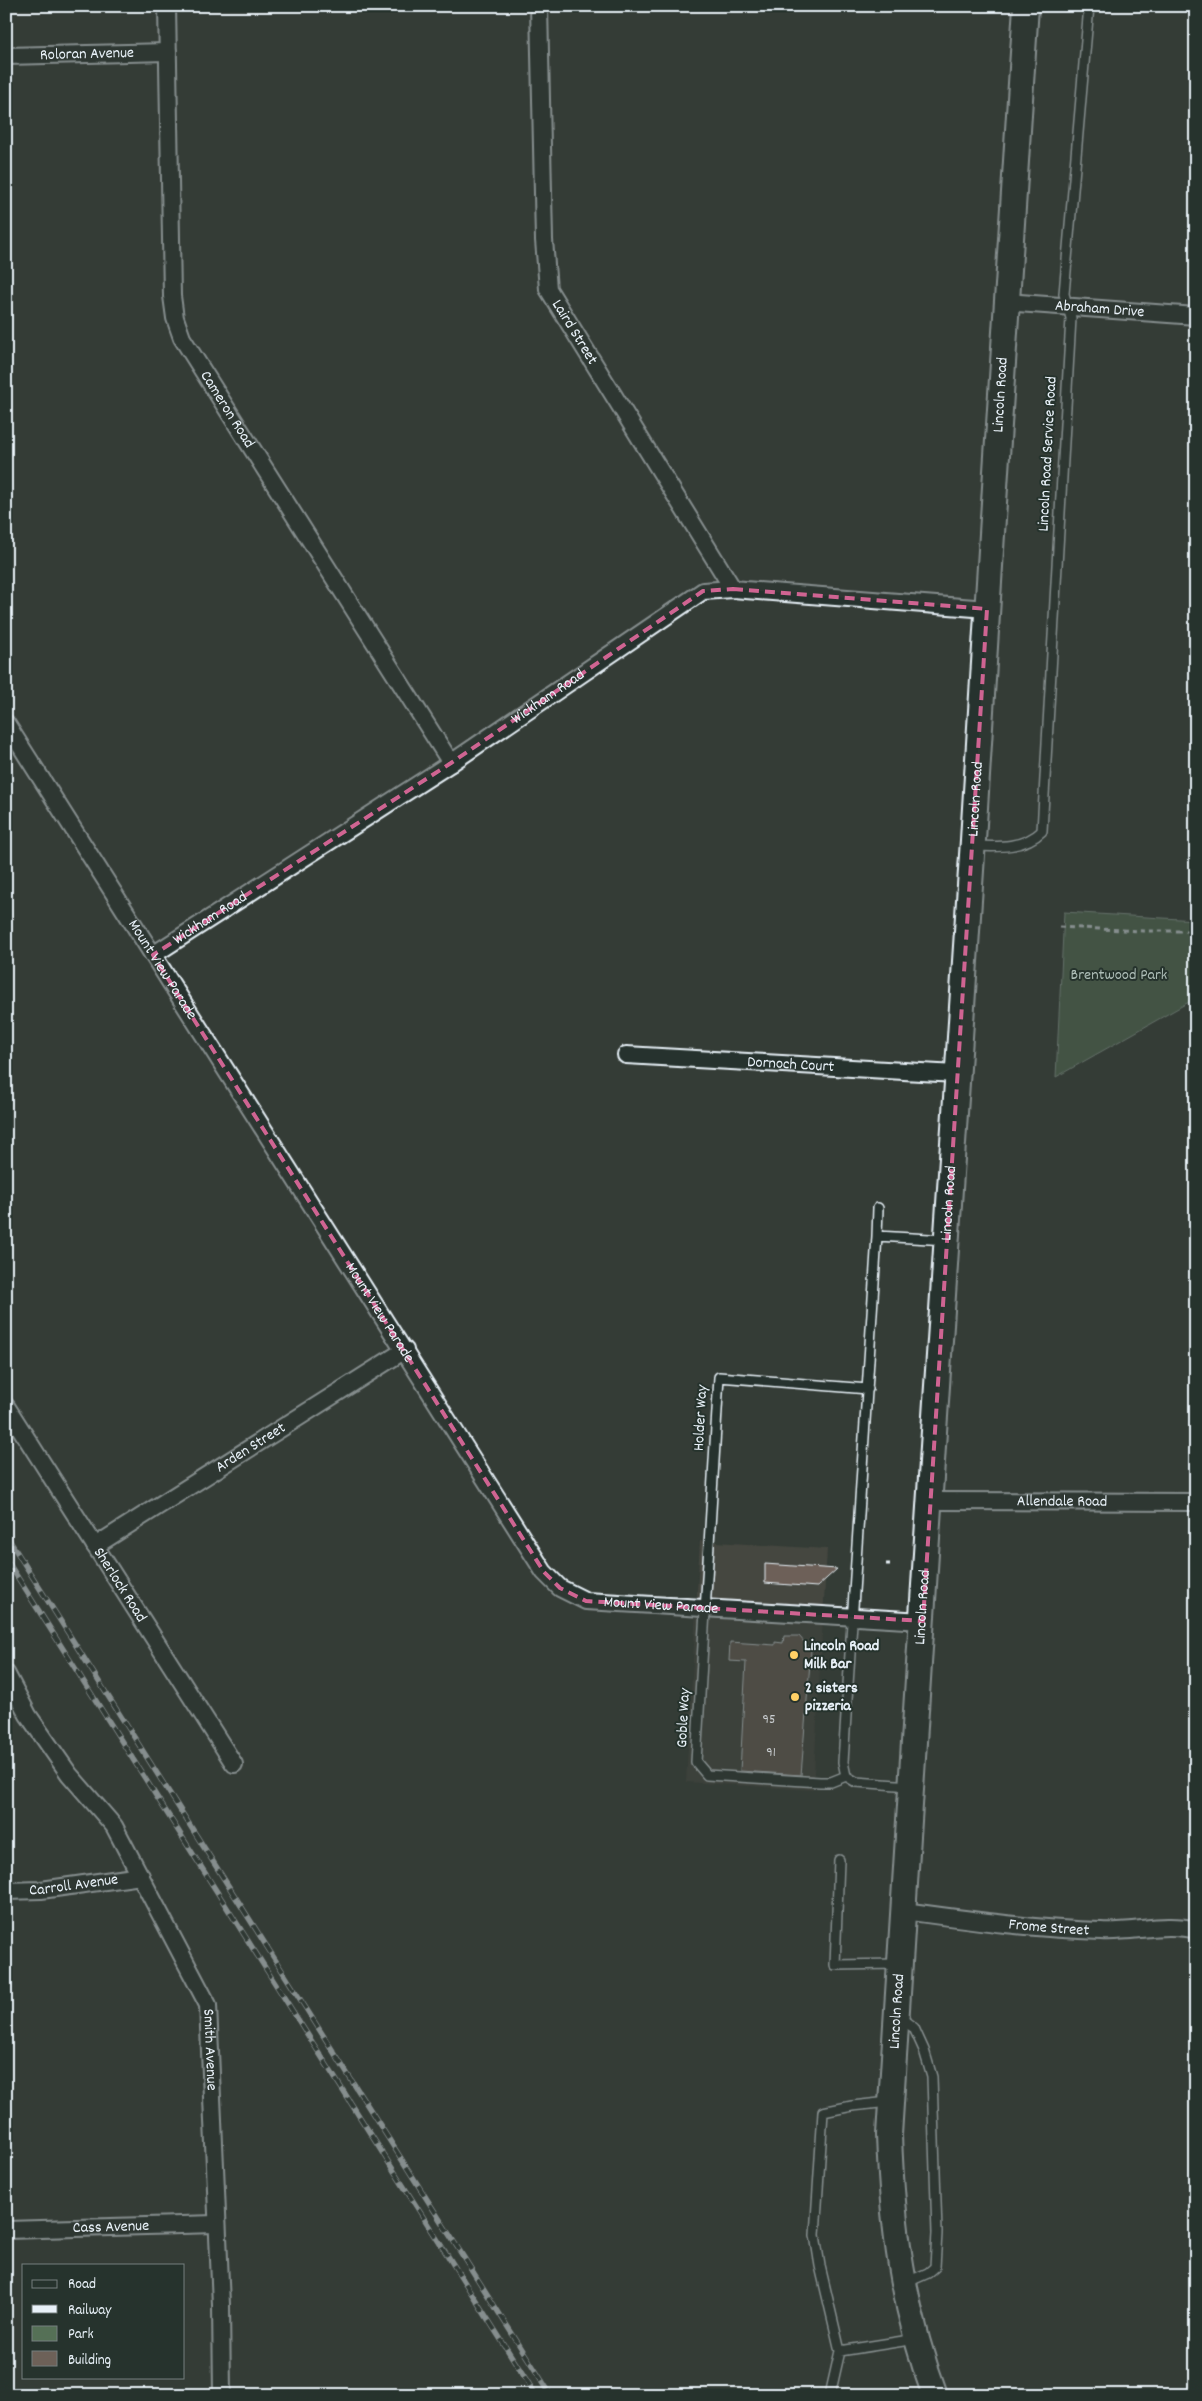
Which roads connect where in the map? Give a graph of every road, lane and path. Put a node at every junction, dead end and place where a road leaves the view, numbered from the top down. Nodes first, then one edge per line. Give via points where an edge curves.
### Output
1 (167, 6) edge
2 (539, 6) edge
3 (1026, 6) edge
4 (1090, 6) edge
5 (168, 52) junction
6 (6, 56) edge
7 (1005, 302) junction
8 (1066, 305) junction
9 (1196, 316) edge
10 (733, 589) junction
11 (988, 608) junction
12 (6, 723) edge
13 (451, 763) junction
14 (972, 846) junction
15 (1059, 927) dead end
16 (1196, 931) edge
17 (153, 955) junction
18 (626, 1055) dead end
19 (956, 1074) junction
20 (878, 1208) dead end
21 (876, 1236) junction
22 (947, 1240) junction
23 (404, 1350) junction
24 (868, 1389) junction
25 (6, 1406) edge
26 (930, 1501) junction
27 (1196, 1502) edge
28 (95, 1546) junction
29 (704, 1609) junction
30 (852, 1616) junction
31 (922, 1621) junction
32 (6, 1673) edge
33 (234, 1764) dead end
34 (846, 1776) junction
35 (912, 1786) junction
36 (840, 1860) dead end
37 (141, 1876) junction
38 (6, 1891) edge
39 (904, 1911) junction
40 (1196, 1930) edge
41 (900, 1964) junction
42 (897, 2015) junction
43 (891, 2102) junction
44 (216, 2224) junction
45 (6, 2230) edge
46 (903, 2284) junction
47 (916, 2339) junction
48 (840, 2350) junction
49 (222, 2395) edge
50 (830, 2395) edge
51 (935, 2395) edge

1 - 5 street, Cameron Road
2 - 10 street, Laird Street via 548,289
3 - 7 main road, Lincoln Road
4 - 8 lane, Lincoln Road Service Road via 1064,294
5 - 6 street, Roloran Avenue
5 - 13 street, Cameron Road via 172,296 182,338
7 - 8 street, Abraham Drive
7 - 11 main road, Lincoln Road
8 - 9 street, Abraham Drive
8 - 14 lane, Lincoln Road Service Road via 1070,318 1042,831 1034,839 1005,847
10 - 11 street, Wickham Road
10 - 13 street, Wickham Road via 703,591
11 - 14 main road, Lincoln Road
12 - 17 street, Mount View Parade
13 - 17 street, Wickham Road
14 - 19 main road, Lincoln Road
15 - 16 path
17 - 23 street, Mount View Parade
18 - 19 street, Dornoch Court
19 - 22 main road, Lincoln Road
20 - 21 lane
21 - 22 lane
21 - 24 lane
22 - 26 main road, Lincoln Road
23 - 28 street, Arden Street
23 - 29 street, Mount View Parade via 544,1572 560,1588 586,1601
24 - 29 lane, Holder Way via 719,1377
24 - 30 lane
25 - 28 street, Sherlock Road
26 - 27 street, Allendale Road
26 - 31 main road, Lincoln Road
28 - 33 street, Sherlock Road
29 - 30 street, Mount View Parade
29 - 34 lane, Goble Way via 696,1762 707,1775 820,1782
30 - 31 street, Mount View Parade
30 - 34 lane via 843,1762
31 - 35 main road, Lincoln Road
32 - 37 street, Smith Avenue via 28,1715 69,1774 114,1826
34 - 35 lane via 856,1782
35 - 39 main road, Lincoln Road
36 - 41 lane via 835,1965
37 - 38 street, Carroll Avenue via 41,1890
37 - 44 street, Smith Avenue via 208,2005
39 - 40 street, Frome Street via 1019,1927 1104,1932 1179,1926
39 - 41 main road, Lincoln Road
41 - 42 main road, Lincoln Road
42 - 43 main road, Lincoln Road
42 - 46 lane via 914,2028 932,2077 937,2233 935,2267 924,2276
43 - 46 main road, Lincoln Road via 891,2192
43 - 48 lane via 823,2112 815,2235
44 - 45 street, Cass Avenue
44 - 49 street, Smith Avenue
46 - 47 main road, Lincoln Road
47 - 48 lane
47 - 51 main road, Lincoln Road
48 - 50 lane

